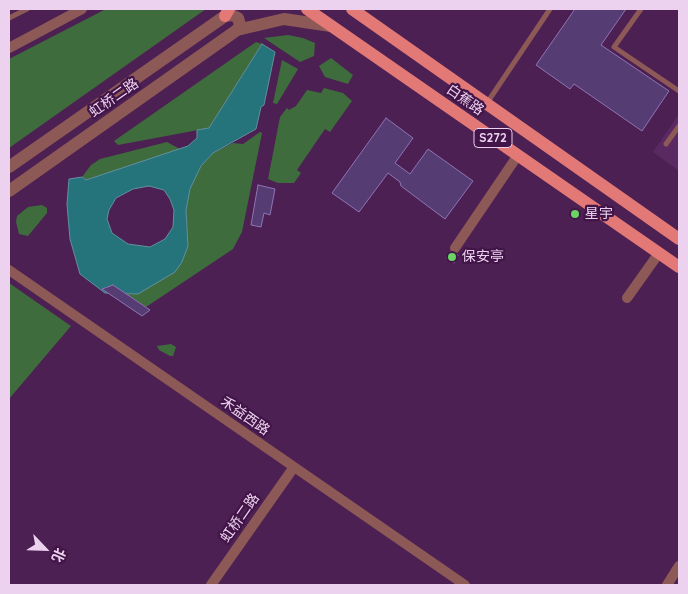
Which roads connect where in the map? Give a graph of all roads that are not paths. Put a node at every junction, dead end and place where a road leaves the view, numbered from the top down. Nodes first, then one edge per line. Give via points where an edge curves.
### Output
1 (27, 9) edge
2 (82, 9) edge
3 (307, 9) edge
4 (352, 9) edge
5 (550, 9) edge
6 (641, 9) edge
7 (227, 12) edge
8 (9, 18) edge
9 (332, 26) junction
10 (237, 30) junction
11 (9, 48) edge
12 (679, 91) edge
13 (487, 103) junction
14 (679, 126) edge
15 (666, 144) dead end
16 (518, 155) junction
17 (9, 168) edge
18 (9, 190) edge
19 (679, 239) edge
20 (455, 248) dead end
21 (659, 253) junction
22 (679, 267) edge
23 (9, 270) edge
24 (626, 298) dead end
25 (294, 467) junction
26 (679, 566) edge
27 (211, 585) edge
28 (465, 585) edge
29 (667, 585) edge

1 - 8 lane
2 - 11 street
3 - 9 main road, 白蕉路 / S272
4 - 13 main road, 白蕉路 / S272
5 - 13 lane
6 - 12 lane via 614,48
7 - 10 street via 238,18
7 - 17 street, 虹桥二路
9 - 10 street via 284,19
9 - 16 main road, 白蕉路 / S272
10 - 18 street, 虹桥二路
13 - 19 main road, 白蕉路 / S272
14 - 15 lane
16 - 20 street
16 - 21 main road, 白蕉路 / S272
21 - 22 main road, 白蕉路 / S272
21 - 24 street
23 - 25 street, 禾益西路
25 - 27 street, 虹桥二路
25 - 28 street, 禾益西路
26 - 29 street

